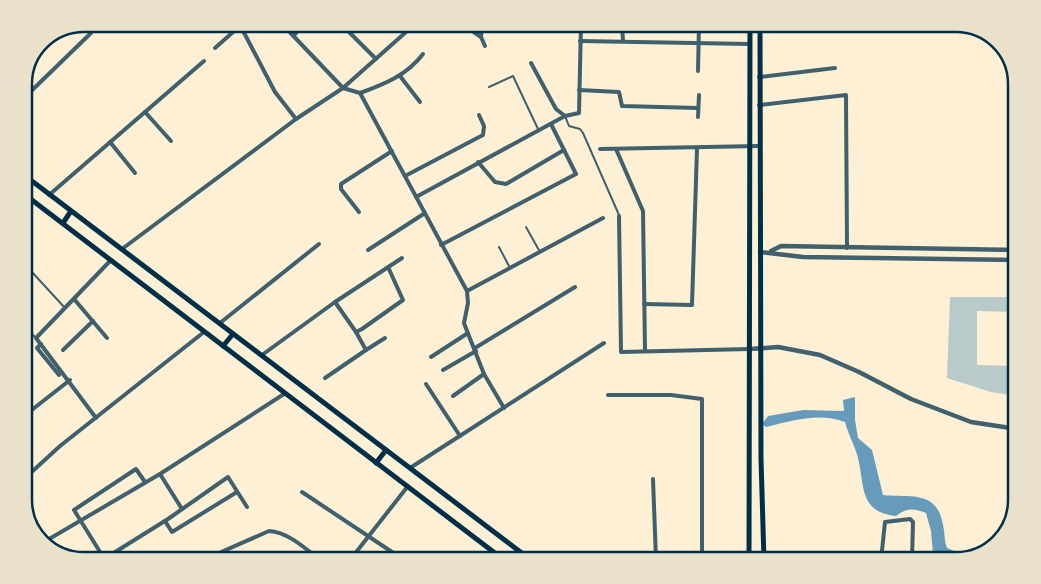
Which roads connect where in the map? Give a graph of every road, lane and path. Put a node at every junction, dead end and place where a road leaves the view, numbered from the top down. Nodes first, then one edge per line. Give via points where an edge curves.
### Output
1 (91, 33) edge
2 (232, 33) edge
3 (245, 33) edge
4 (350, 33) edge
5 (405, 33) edge
6 (475, 33) edge
7 (481, 33) edge
8 (580, 33) edge
9 (623, 33) edge
10 (699, 33) edge
11 (750, 33) edge
12 (760, 33) edge
13 (294, 35) edge
14 (481, 37) junction
15 (580, 40) junction
16 (623, 41) junction
17 (699, 44) junction
18 (750, 44) junction
19 (484, 46) dead end
20 (215, 48) dead end
21 (423, 54) dead end
22 (376, 59) junction
23 (204, 61) dead end
24 (532, 63) dead end
25 (835, 68) dead end
26 (698, 70) dead end
27 (400, 76) junction
28 (759, 77) junction
29 (489, 87) dead end
30 (343, 88) junction
31 (33, 89) edge
32 (579, 90) junction
33 (360, 92) junction
34 (698, 95) dead end
35 (420, 102) dead end
36 (759, 105) junction
37 (698, 108) junction
38 (145, 112) junction
39 (479, 114) dead end
40 (565, 116) junction
41 (698, 118) dead end
42 (296, 119) junction
43 (551, 124) junction
44 (539, 131) junction
45 (171, 141) dead end
46 (110, 142) junction
47 (750, 146) junction
48 (759, 146) junction
49 (600, 148) dead end
50 (616, 149) junction
51 (696, 149) junction
52 (564, 150) junction
53 (392, 151) junction
54 (478, 162) junction
55 (135, 173) dead end
56 (405, 176) junction
57 (33, 182) edge
58 (49, 195) junction
59 (416, 197) junction
60 (33, 202) edge
61 (71, 212) junction
62 (359, 212) dead end
63 (425, 213) junction
64 (619, 216) joint
65 (603, 218) dead end
66 (63, 223) junction
67 (526, 227) dead end
68 (319, 244) dead end
69 (441, 245) junction
70 (499, 247) dead end
71 (847, 248) junction
72 (122, 249) junction
73 (368, 250) dead end
74 (1008, 250) edge
75 (771, 251) junction
76 (540, 252) junction
77 (760, 252) junction
78 (402, 258) dead end
79 (111, 260) junction
80 (1008, 260) edge
81 (388, 267) junction
82 (510, 268) junction
83 (33, 273) edge
84 (575, 288) dead end
85 (467, 291) junction
86 (74, 299) junction
87 (335, 302) junction
88 (644, 304) junction
89 (65, 308) junction
90 (93, 321) junction
91 (220, 323) junction
92 (204, 332) junction
93 (356, 332) junction
94 (468, 333) junction
95 (233, 334) junction
96 (33, 335) edge
97 (36, 338) junction
98 (107, 338) dead end
99 (386, 338) dead end
100 (604, 343) dead end
101 (41, 344) junction
102 (223, 346) junction
103 (750, 349) junction
104 (761, 349) junction
105 (63, 350) dead end
106 (366, 350) junction
107 (476, 350) junction
108 (645, 350) junction
109 (262, 355) junction
110 (431, 357) dead end
111 (443, 370) dead end
112 (484, 374) junction
113 (59, 375) dead end
114 (325, 378) dead end
115 (70, 380) junction
116 (426, 384) dead end
117 (284, 394) junction
118 (608, 395) dead end
119 (454, 396) dead end
120 (504, 408) junction
121 (33, 409) edge
122 (96, 418) junction
123 (1008, 428) edge
124 (460, 436) junction
125 (386, 450) junction
126 (376, 463) junction
127 (410, 468) junction
128 (33, 471) edge
129 (160, 474) junction
130 (653, 479) dead end
131 (146, 482) junction
132 (408, 486) junction
133 (237, 492) junction
134 (302, 492) dead end
135 (246, 507) dead end
136 (182, 509) junction
137 (81, 521) junction
138 (165, 521) junction
139 (370, 536) junction
140 (51, 540) edge
141 (100, 552) edge
142 (117, 552) edge
143 (223, 552) edge
144 (309, 552) edge
145 (357, 552) edge
146 (393, 552) edge
147 (493, 552) edge
148 (520, 552) edge
149 (656, 552) edge
150 (702, 552) edge
151 (748, 552) edge
152 (764, 552) edge
153 (882, 552) edge
154 (912, 552) edge

1 - 31 street
2 - 20 street
3 - 42 street via 275,92
4 - 22 street
5 - 22 street
6 - 14 street
7 - 14 street
8 - 15 street
9 - 16 street
10 - 17 street
11 - 18 main road
12 - 28 main road
13 - 30 street
14 - 19 street
15 - 16 street
15 - 32 street
16 - 17 street
17 - 18 street
17 - 26 street
18 - 47 main road
21 - 27 street
22 - 30 street
23 - 38 street
24 - 40 street via 556,108
25 - 28 street
27 - 33 street
27 - 35 street
28 - 36 main road
29 - 44 lane via 513,76
30 - 33 street
30 - 42 street
32 - 37 street via 619,92 622,106
32 - 40 street via 579,113
33 - 53 street
34 - 37 street
36 - 48 main road
36 - 71 street via 846,95
37 - 41 street
38 - 45 street
38 - 46 street
39 - 56 street via 484,126 483,135
40 - 43 street
40 - 64 lane via 569,126 583,133
42 - 72 street
43 - 44 street
43 - 52 street
44 - 54 street
46 - 55 street
46 - 58 street
47 - 48 street
47 - 51 street
47 - 103 main road
48 - 77 main road
49 - 50 street
50 - 51 street
50 - 88 street via 643,211
51 - 88 street via 692,305
52 - 54 street via 506,184 495,182
52 - 69 street via 576,174
53 - 56 street
53 - 62 street via 341,184 341,189
54 - 59 street
56 - 59 street
57 - 58 main road
58 - 61 main road
59 - 63 street
60 - 66 main road
61 - 66 main road
61 - 72 main road
63 - 69 street
63 - 73 street
64 - 108 street via 621,352
65 - 76 street
66 - 79 main road
67 - 76 lane
68 - 91 street
69 - 85 street
70 - 82 lane
71 - 74 street
71 - 75 street via 781,246
72 - 91 main road
75 - 77 street
75 - 80 street via 803,257
76 - 82 street
77 - 104 main road
78 - 81 street
79 - 86 street
79 - 92 main road
81 - 87 street
81 - 93 street via 403,300
82 - 85 street
83 - 89 lane
84 - 107 street
85 - 94 street via 464,323
86 - 89 street
86 - 90 street
87 - 93 street
87 - 109 street
88 - 108 street
89 - 97 street
90 - 98 street
90 - 105 street
91 - 95 main road
92 - 102 main road
92 - 122 street
93 - 106 street
94 - 107 street
94 - 110 street
95 - 102 main road
95 - 109 main road
96 - 97 lane
97 - 101 street
99 - 106 street
100 - 120 street
101 - 113 street via 37,348
101 - 115 street
102 - 117 main road
103 - 104 street
103 - 108 street
103 - 151 main road
104 - 123 street via 778,348 820,355 912,399 971,422
104 - 152 main road
106 - 114 street
107 - 111 street
107 - 112 street
109 - 125 main road
112 - 119 street
112 - 120 street
115 - 121 street
115 - 122 street
116 - 124 street
117 - 126 main road
117 - 129 street
118 - 150 street via 671,395 702,399
120 - 124 street
122 - 128 street
124 - 127 street
125 - 126 main road
125 - 127 main road
126 - 132 main road
127 - 148 main road
129 - 131 street
129 - 136 street
130 - 149 street
131 - 137 street
131 - 137 street via 136,469 74,510
132 - 139 street
132 - 147 main road
133 - 135 street
133 - 136 street via 228,477
133 - 138 street via 172,532
134 - 139 street
136 - 138 street
137 - 140 street
137 - 141 street
138 - 142 street
139 - 145 street
139 - 146 street
143 - 144 street via 269,531 294,541
153 - 154 street via 885,522 910,519 913,522

